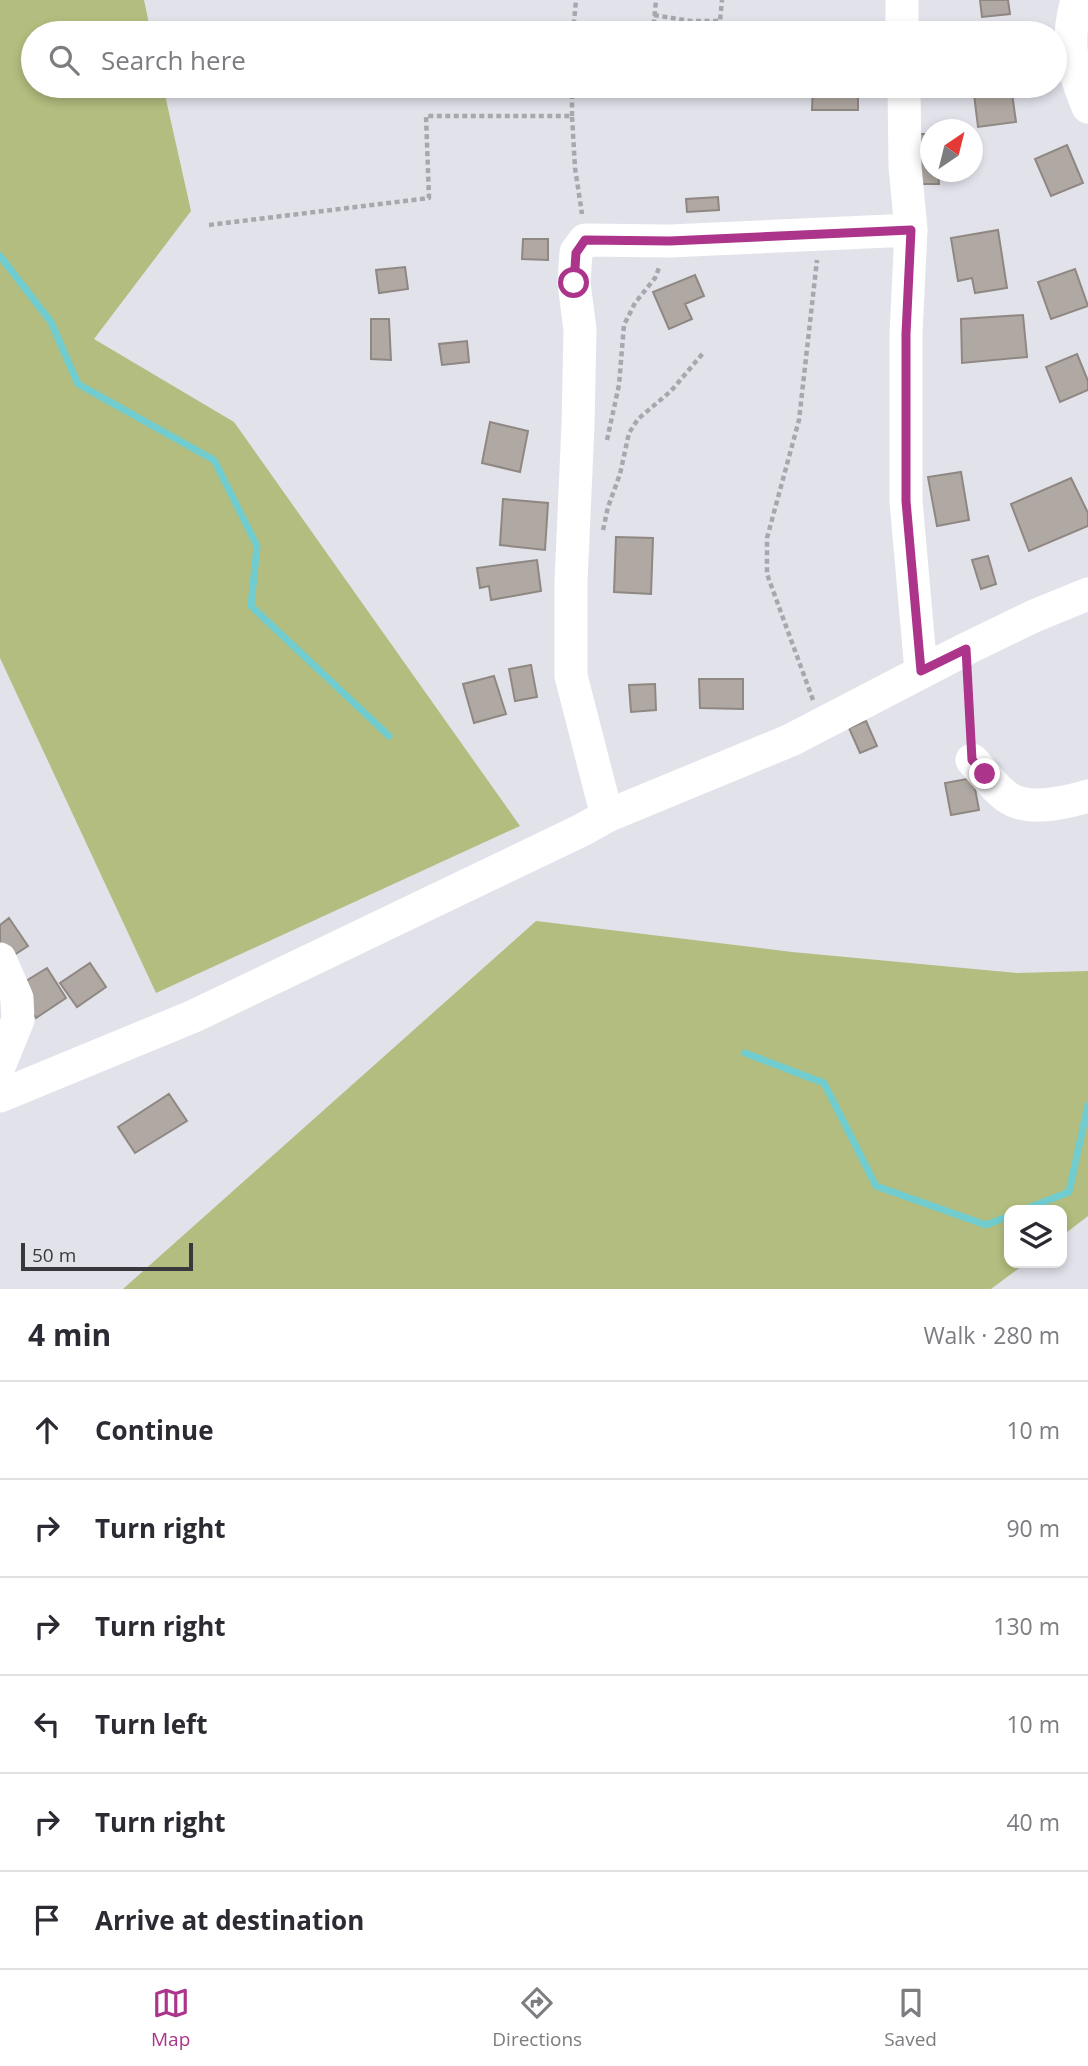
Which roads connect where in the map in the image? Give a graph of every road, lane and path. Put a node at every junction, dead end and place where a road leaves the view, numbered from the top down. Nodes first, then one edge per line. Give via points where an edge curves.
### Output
1 (576, 0) edge
2 (656, 0) edge
3 (722, 0) edge
4 (902, 0) edge
5 (1077, 0) edge
6 (654, 15) junction
7 (574, 21) edge
8 (654, 21) edge
9 (902, 21) edge
10 (572, 98) edge
11 (904, 98) edge
12 (1088, 107) edge
13 (572, 116) junction
14 (209, 225) dead end
15 (911, 230) junction
16 (820, 234) junction
17 (585, 240) junction
18 (670, 241) junction
19 (705, 352) dead end
20 (606, 445) dead end
21 (620, 474) dead end
22 (1088, 594) edge
23 (966, 649) junction
24 (921, 671) junction
25 (821, 724) junction
26 (972, 760) joint
27 (1088, 796) edge
28 (594, 823) junction
29 (0, 959) edge
30 (0, 1064) edge
31 (0, 1096) edge

1 - 7 path
2 - 6 path
3 - 6 path via 720,21
4 - 9 street
5 - 12 street via 1069,41
6 - 8 path
10 - 13 path
11 - 15 street
13 - 14 path via 426,116 429,198
13 - 17 path
15 - 16 street
15 - 24 street via 906,501
16 - 18 street
16 - 25 path via 799,420 767,538 767,574
17 - 18 street
17 - 28 street via 576,253 574,283 580,330 571,676
18 - 20 path via 654,278 624,325 619,385
19 - 21 path via 671,391 638,419 629,433
22 - 23 street
23 - 24 street
23 - 26 path
24 - 25 street
25 - 28 street
26 - 27 street via 1006,796 1023,805
28 - 31 street via 194,1016
29 - 30 street via 17,998 18,1020

